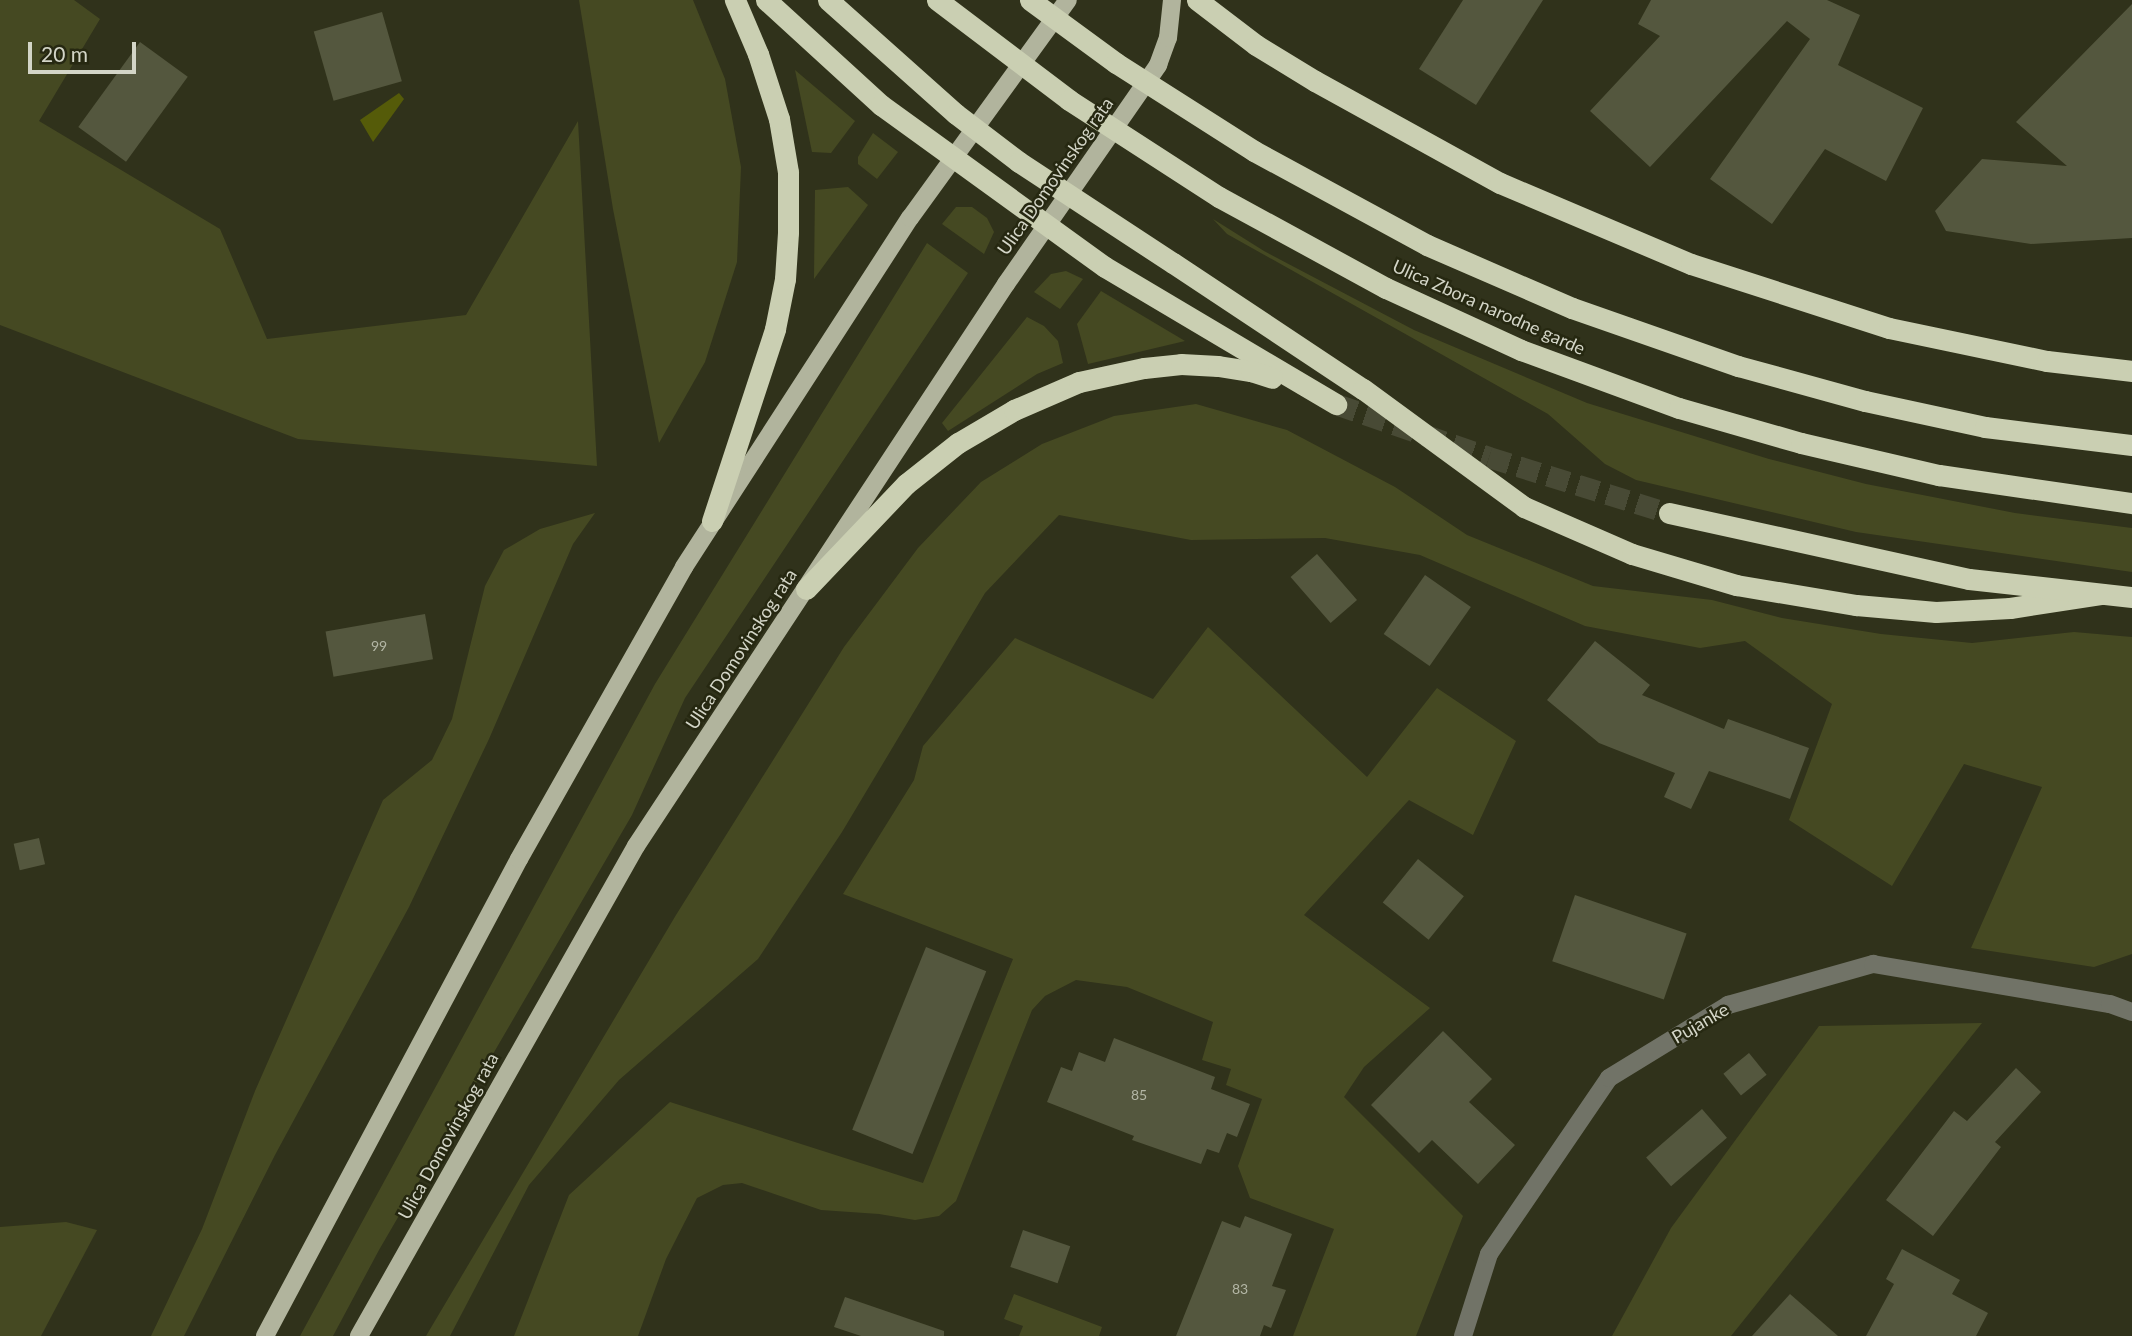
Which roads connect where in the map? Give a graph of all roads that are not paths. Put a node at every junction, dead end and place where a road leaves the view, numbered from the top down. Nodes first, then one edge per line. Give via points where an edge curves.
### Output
1 (735, 0) edge
2 (766, 0) edge
3 (828, 0) edge
4 (937, 0) edge
5 (1030, 0) edge
6 (1068, 0) edge
7 (1172, 0) edge
8 (1197, 0) edge
9 (953, 158) junction
10 (1046, 225) junction
11 (2132, 371) edge
12 (2132, 445) edge
13 (2132, 503) edge
14 (1670, 513) tunnel mouth
15 (712, 521) junction
16 (806, 589) junction
17 (2102, 594) junction
18 (2132, 597) edge
19 (2132, 1012) edge
20 (265, 1336) edge
21 (359, 1336) edge
22 (1462, 1336) edge

1 - 15 highway via 779,119 788,172 788,232 775,329
2 - 9 highway via 881,105
3 - 17 highway, bridge via 956,114 1019,162 1363,389 1524,507 1632,554 1736,585 1856,606 1936,612 2011,608
4 - 13 highway, Ulica Zbora narodne garde, bridge via 1069,100 1219,197 1386,288 1521,350 1679,408 1801,443 1939,475
5 - 12 highway, Ulica Zbora narodne garde, bridge via 1254,151 1427,245 1572,308 1738,366 1865,401 1985,427
6 - 9 main road
7 - 10 main road, Ulica Domovinskog rata via 1168,38 1158,65
8 - 11 highway via 1256,45 1315,81 1500,183 1691,264 1889,328 2047,361
9 - 10 highway
9 - 15 main road
10 - 16 main road, Ulica Domovinskog rata
10 - 16 highway via 1105,267 1327,399 1251,371 1206,365 1144,368 1079,382 1014,410 958,443 906,484
14 - 17 highway via 1969,579
15 - 20 main road via 629,659 519,859
16 - 21 main road, Ulica Domovinskog rata via 636,846
17 - 18 highway
19 - 22 street, Pujanke via 2110,1004 1873,964 1728,1005 1609,1078 1489,1254

